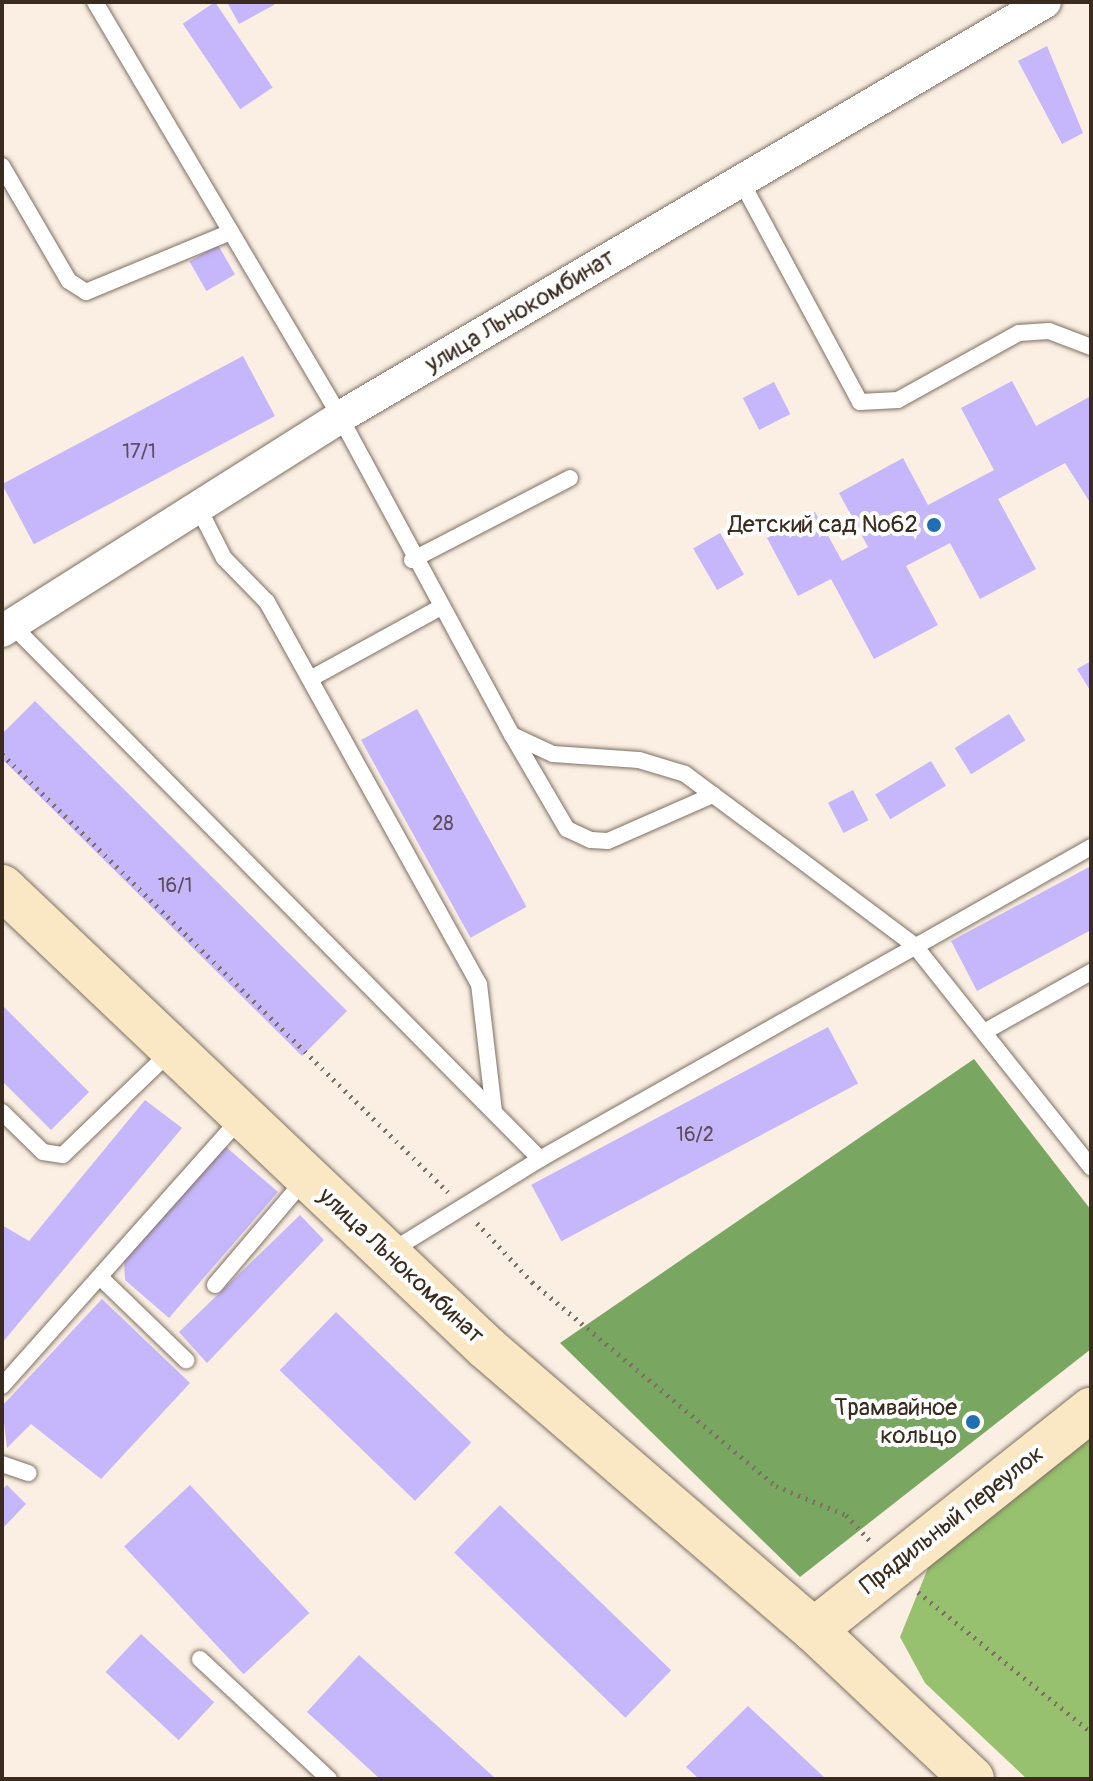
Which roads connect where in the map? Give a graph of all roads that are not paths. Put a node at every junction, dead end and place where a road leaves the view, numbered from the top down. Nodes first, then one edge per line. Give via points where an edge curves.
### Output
1 (95, 2) edge
2 (1045, 2) edge
3 (1011, 10) edge
4 (2, 166) edge
5 (741, 181) junction
6 (231, 232) junction
7 (1091, 347) edge
8 (340, 417) junction
9 (570, 478) dead end
10 (198, 507) junction
11 (412, 560) junction
12 (439, 608) junction
13 (7, 628) edge
14 (310, 679) junction
15 (512, 735) junction
16 (713, 795) junction
17 (1091, 847) edge
18 (2, 887) edge
19 (915, 946) junction
20 (1091, 972) edge
21 (984, 1032) junction
22 (172, 1049) junction
23 (2, 1112) edge
24 (494, 1113) junction
25 (243, 1116) junction
26 (540, 1159) junction
27 (1091, 1167) edge
28 (307, 1177) junction
29 (387, 1253) junction
30 (100, 1277) junction
31 (215, 1285) dead end
32 (186, 1360) dead end
33 (2, 1386) edge
34 (1091, 1410) edge
35 (2, 1464) edge
36 (28, 1473) dead end
37 (814, 1630) junction
38 (200, 1659) dead end
39 (329, 1779) edge
40 (972, 1779) edge

1 - 6 lane
2 - 3 street, улица Льнокомбинат
3 - 5 street, улица Льнокомбинат
4 - 6 lane via 69,281 86,292
5 - 7 lane via 860,402 898,400 1032,329
5 - 8 street, улица Льнокомбинат
6 - 8 lane
8 - 10 street, улица Льнокомбинат
8 - 11 lane
9 - 11 lane
10 - 13 street, улица Льнокомбинат
10 - 14 lane via 224,558 267,602
11 - 12 lane
12 - 14 lane
12 - 15 lane
13 - 24 lane
14 - 24 lane via 479,984
15 - 16 lane via 553,754 639,760 685,774
15 - 16 lane via 567,829 591,840 608,841
16 - 19 lane
17 - 19 lane
18 - 22 street, улица Льнокомбинат
19 - 21 lane
19 - 26 lane
20 - 21 lane
21 - 27 lane
22 - 23 lane via 63,1155 43,1152
22 - 25 street, улица Льнокомбинат
24 - 26 lane
25 - 28 street, улица Льнокомбинат
25 - 30 lane
26 - 29 lane
28 - 29 street, улица Льнокомбинат
28 - 31 lane
29 - 37 street, улица Льнокомбинат
30 - 32 lane
30 - 33 lane
34 - 37 street, Прядильный переулок
35 - 36 lane
37 - 40 street, улица Льнокомбинат
38 - 39 lane

